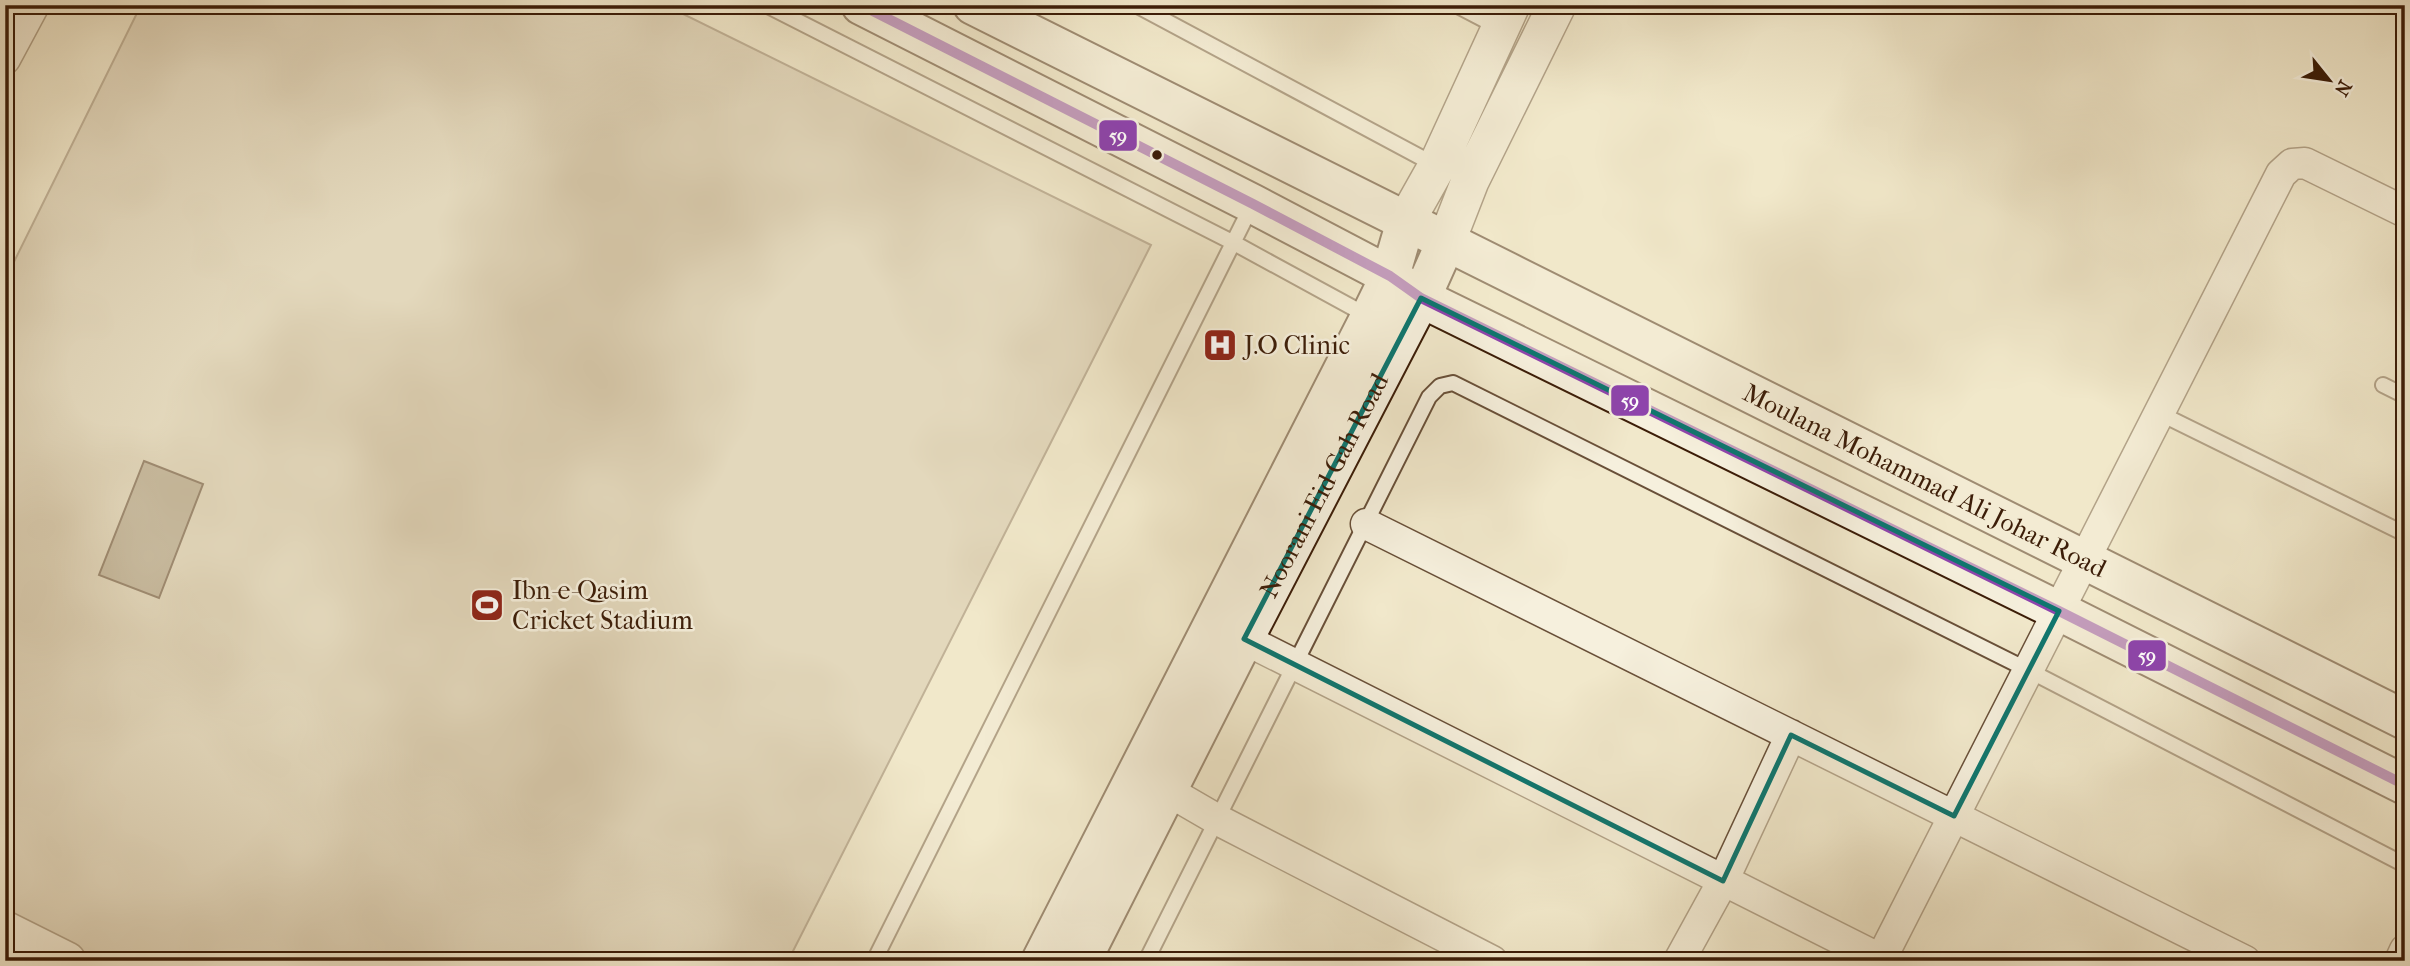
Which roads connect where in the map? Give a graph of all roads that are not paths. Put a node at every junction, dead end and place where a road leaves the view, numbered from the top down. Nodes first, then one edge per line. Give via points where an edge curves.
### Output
1 (34, 5) edge
2 (766, 5) edge
3 (861, 5) edge
4 (973, 5) edge
5 (1136, 5) edge
6 (1455, 5) edge
7 (1557, 5) edge
8 (1506, 17) edge
9 (5, 59) edge
10 (1453, 173) junction
11 (1253, 204) junction
12 (2405, 212) edge
13 (1406, 221) junction
14 (1447, 240) junction
15 (1234, 243) junction
16 (1390, 276) junction
17 (1421, 298) junction
18 (1370, 317) junction
19 (2383, 385) dead end
20 (2405, 396) edge
21 (2159, 413) junction
22 (1366, 524) junction
23 (2405, 534) edge
24 (2084, 561) junction
25 (2059, 611) junction
26 (1244, 639) junction
27 (1295, 665) junction
28 (2028, 670) junction
29 (2405, 720) edge
30 (1791, 735) junction
31 (2405, 785) edge
32 (1168, 791) junction
33 (1954, 816) junction
34 (1218, 820) junction
35 (2405, 865) edge
36 (1723, 881) junction
37 (9, 941) edge
38 (2405, 950) edge
39 (1882, 960) edge
40 (66, 961) edge
41 (874, 961) edge
42 (1041, 961) edge
43 (1081, 961) edge
44 (1146, 961) edge
45 (1492, 961) edge
46 (1679, 961) edge
47 (2245, 961) edge
48 (2400, 961) edge

1 - 9 street
2 - 15 lane
3 - 11 main road
4 - 13 main road
5 - 10 lane
6 - 8 lane
7 - 10 street, Noorani Eid Gah Road
8 - 10 street, Noorani Eid Gah Road
10 - 13 street, Noorani Eid Gah Road
10 - 14 street, Noorani Eid Gah Road
11 - 15 lane
11 - 16 main road
12 - 21 street via 2305,163 2292,163 2281,174
13 - 14 main road, Moulana Mohammad Ali Johar Road
13 - 16 main road, Noorani Eid Gah Road
14 - 17 main road, Noorani Eid Gah Road
14 - 24 main road, Moulana Mohammad Ali Johar Road
15 - 18 lane
15 - 41 lane
16 - 17 main road
16 - 18 main road, Noorani Eid Gah Road
17 - 25 main road
17 - 26 main road, Noorani Eid Gah Road
18 - 42 main road, Noorani Eid Gah Road
19 - 20 lane
21 - 23 lane
21 - 24 street
22 - 27 lane
22 - 28 lane via 1429,397 1440,386 1453,383
22 - 30 street
24 - 25 street
24 - 29 main road, Moulana Mohammad Ali Johar Road
25 - 28 street
25 - 31 main road
26 - 27 street
26 - 32 main road, Noorani Eid Gah Road
27 - 34 lane
27 - 36 street
28 - 33 street
28 - 35 lane
30 - 33 street
30 - 36 street
32 - 34 street
32 - 43 main road, Noorani Eid Gah Road
33 - 39 street
33 - 47 street
34 - 44 lane
34 - 45 street
36 - 39 street
36 - 46 street
37 - 40 street
38 - 48 street

